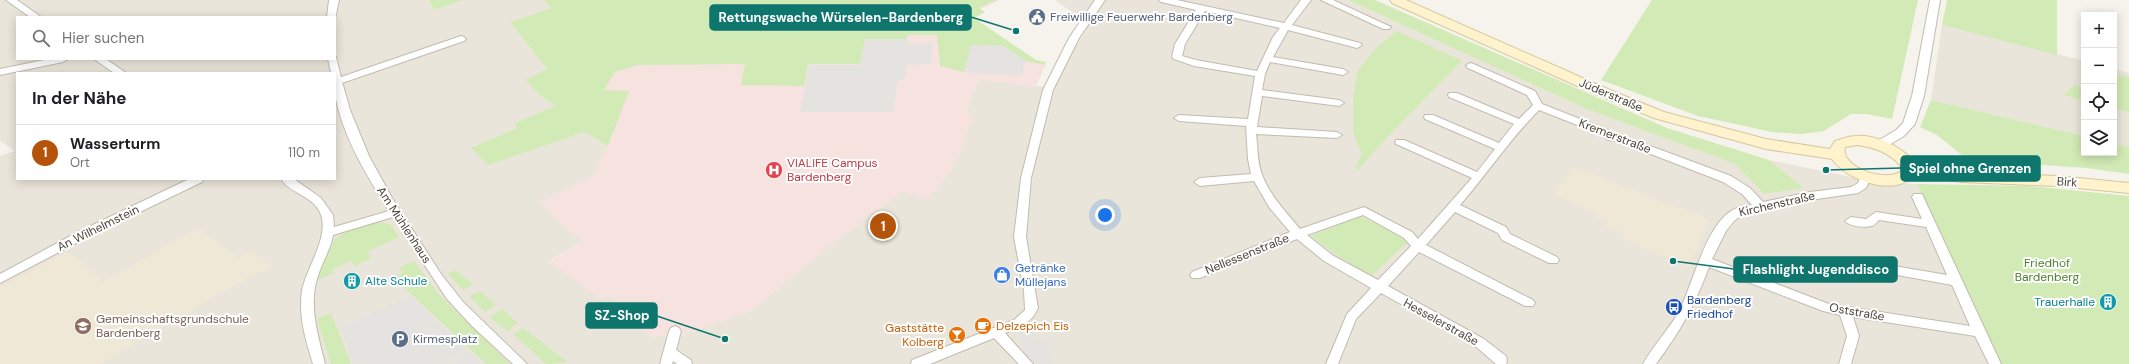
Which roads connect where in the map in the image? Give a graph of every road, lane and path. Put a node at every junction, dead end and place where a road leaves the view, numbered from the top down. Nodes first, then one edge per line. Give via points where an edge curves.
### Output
1 (11, 0) edge
2 (334, 0) edge
3 (1100, 0) edge
4 (1164, 0) edge
5 (1306, 0) edge
6 (1326, 0) edge
7 (1396, 0) edge
8 (1935, 0) edge
9 (1202, 8) junction
10 (35, 16) edge
11 (332, 16) edge
12 (1286, 26) junction
13 (1386, 27) dead end
14 (461, 39) dead end
15 (1358, 45) dead end
16 (1267, 59) junction
17 (58, 60) edge
18 (101, 60) edge
19 (333, 60) edge
20 (1471, 66) dead end
21 (0, 72) edge
22 (119, 72) edge
23 (335, 72) edge
24 (1343, 72) dead end
25 (1260, 74) junction
26 (336, 82) joint
27 (1257, 92) junction
28 (1453, 95) dead end
29 (1338, 103) dead end
30 (1538, 106) junction
31 (1429, 117) dead end
32 (1179, 118) dead end
33 (1520, 123) junction
34 (1252, 126) junction
35 (1337, 135) dead end
36 (1400, 142) dead end
37 (1880, 145) junction
38 (1501, 148) junction
39 (1837, 155) junction
40 (1909, 169) junction
41 (1479, 177) junction
42 (1866, 177) junction
43 (1257, 178) junction
44 (196, 180) edge
45 (288, 180) edge
46 (1200, 182) dead end
47 (2129, 188) edge
48 (1918, 197) dead end
49 (1454, 205) junction
50 (1760, 206) junction
51 (395, 213) junction
52 (1851, 221) dead end
53 (1929, 224) junction
54 (330, 232) junction
55 (1298, 234) junction
56 (1418, 246) junction
57 (1553, 260) dead end
58 (1706, 261) junction
59 (1859, 264) dead end
60 (1196, 275) dead end
61 (0, 279) edge
62 (1955, 281) junction
63 (1379, 287) junction
64 (1529, 303) dead end
65 (1845, 312) junction
66 (675, 331) dead end
67 (996, 332) junction
68 (1979, 332) junction
69 (667, 358) edge
70 (1501, 360) dead end
71 (318, 364) edge
72 (522, 364) edge
73 (686, 364) edge
74 (917, 364) edge
75 (1027, 364) edge
76 (1332, 364) edge
77 (1649, 364) edge
78 (1845, 364) edge
79 (1995, 364) edge

1 - 10 street
2 - 11 street
3 - 67 street via 1072,42 1048,90 1026,178 1020,217 1020,237 1032,308 1018,323
4 - 9 street
5 - 12 street, Nellessenstraße
6 - 13 street
7 - 39 main road, Jüderstraße via 1659,115 1766,144
8 - 37 street via 1918,96 1909,124 1900,133
9 - 12 street
9 - 25 street via 1180,44 1177,57 1194,63
12 - 15 street
12 - 16 street, Nellessenstraße
14 - 26 street
16 - 24 street
16 - 25 street, Nellessenstraße
17 - 21 street
18 - 22 street
19 - 23 street, Am Mühlenhaus
20 - 30 street via 1531,93
25 - 27 street, Nellessenstraße
26 - 51 street, Am Mühlenhaus via 366,166
27 - 29 street
27 - 34 street, Nellessenstraße
28 - 33 street
30 - 33 street
30 - 50 street, Kremerstraße via 1604,132 1612,138 1622,139 1727,179 1746,191
31 - 38 street
32 - 34 street
33 - 38 street
34 - 35 street
34 - 43 street, Nellessenstraße via 1252,159
36 - 41 street
37 - 39 main road via 1847,141 1840,144
37 - 40 main road via 1902,158
38 - 41 street
39 - 42 main road via 1847,167
40 - 42 main road via 1902,179 1879,180
40 - 47 main road, Birk via 1961,177
41 - 49 street
42 - 50 street, Kirchenstraße via 1854,190
43 - 46 street
43 - 55 street, Nellessenstraße via 1273,204
44 - 61 street, An Wilhelmstein via 78,237
45 - 54 street via 326,208
48 - 53 street
49 - 56 street
49 - 57 street via 1502,230 1506,237
50 - 58 street, Kirchenstraße via 1731,216 1720,228
51 - 54 street
51 - 72 street, Am Mühlenhaus via 450,295
52 - 53 street via 1869,223 1876,216
53 - 62 street
54 - 71 street via 310,283 307,304
55 - 56 street via 1364,211 1408,235
55 - 60 street, Nellessenstraße
55 - 63 street, Nellessenstraße via 1328,258
56 - 63 street
56 - 64 street
58 - 65 street, Oststraße via 1808,301
58 - 77 street, Kirchenstraße via 1687,306
59 - 62 street
62 - 68 street
63 - 70 street, Hesselerstraße via 1479,342
63 - 76 street via 1351,317
65 - 68 street, Oststraße
65 - 78 street via 1853,336
66 - 69 street
67 - 74 street
67 - 75 street
68 - 79 street
69 - 73 street

